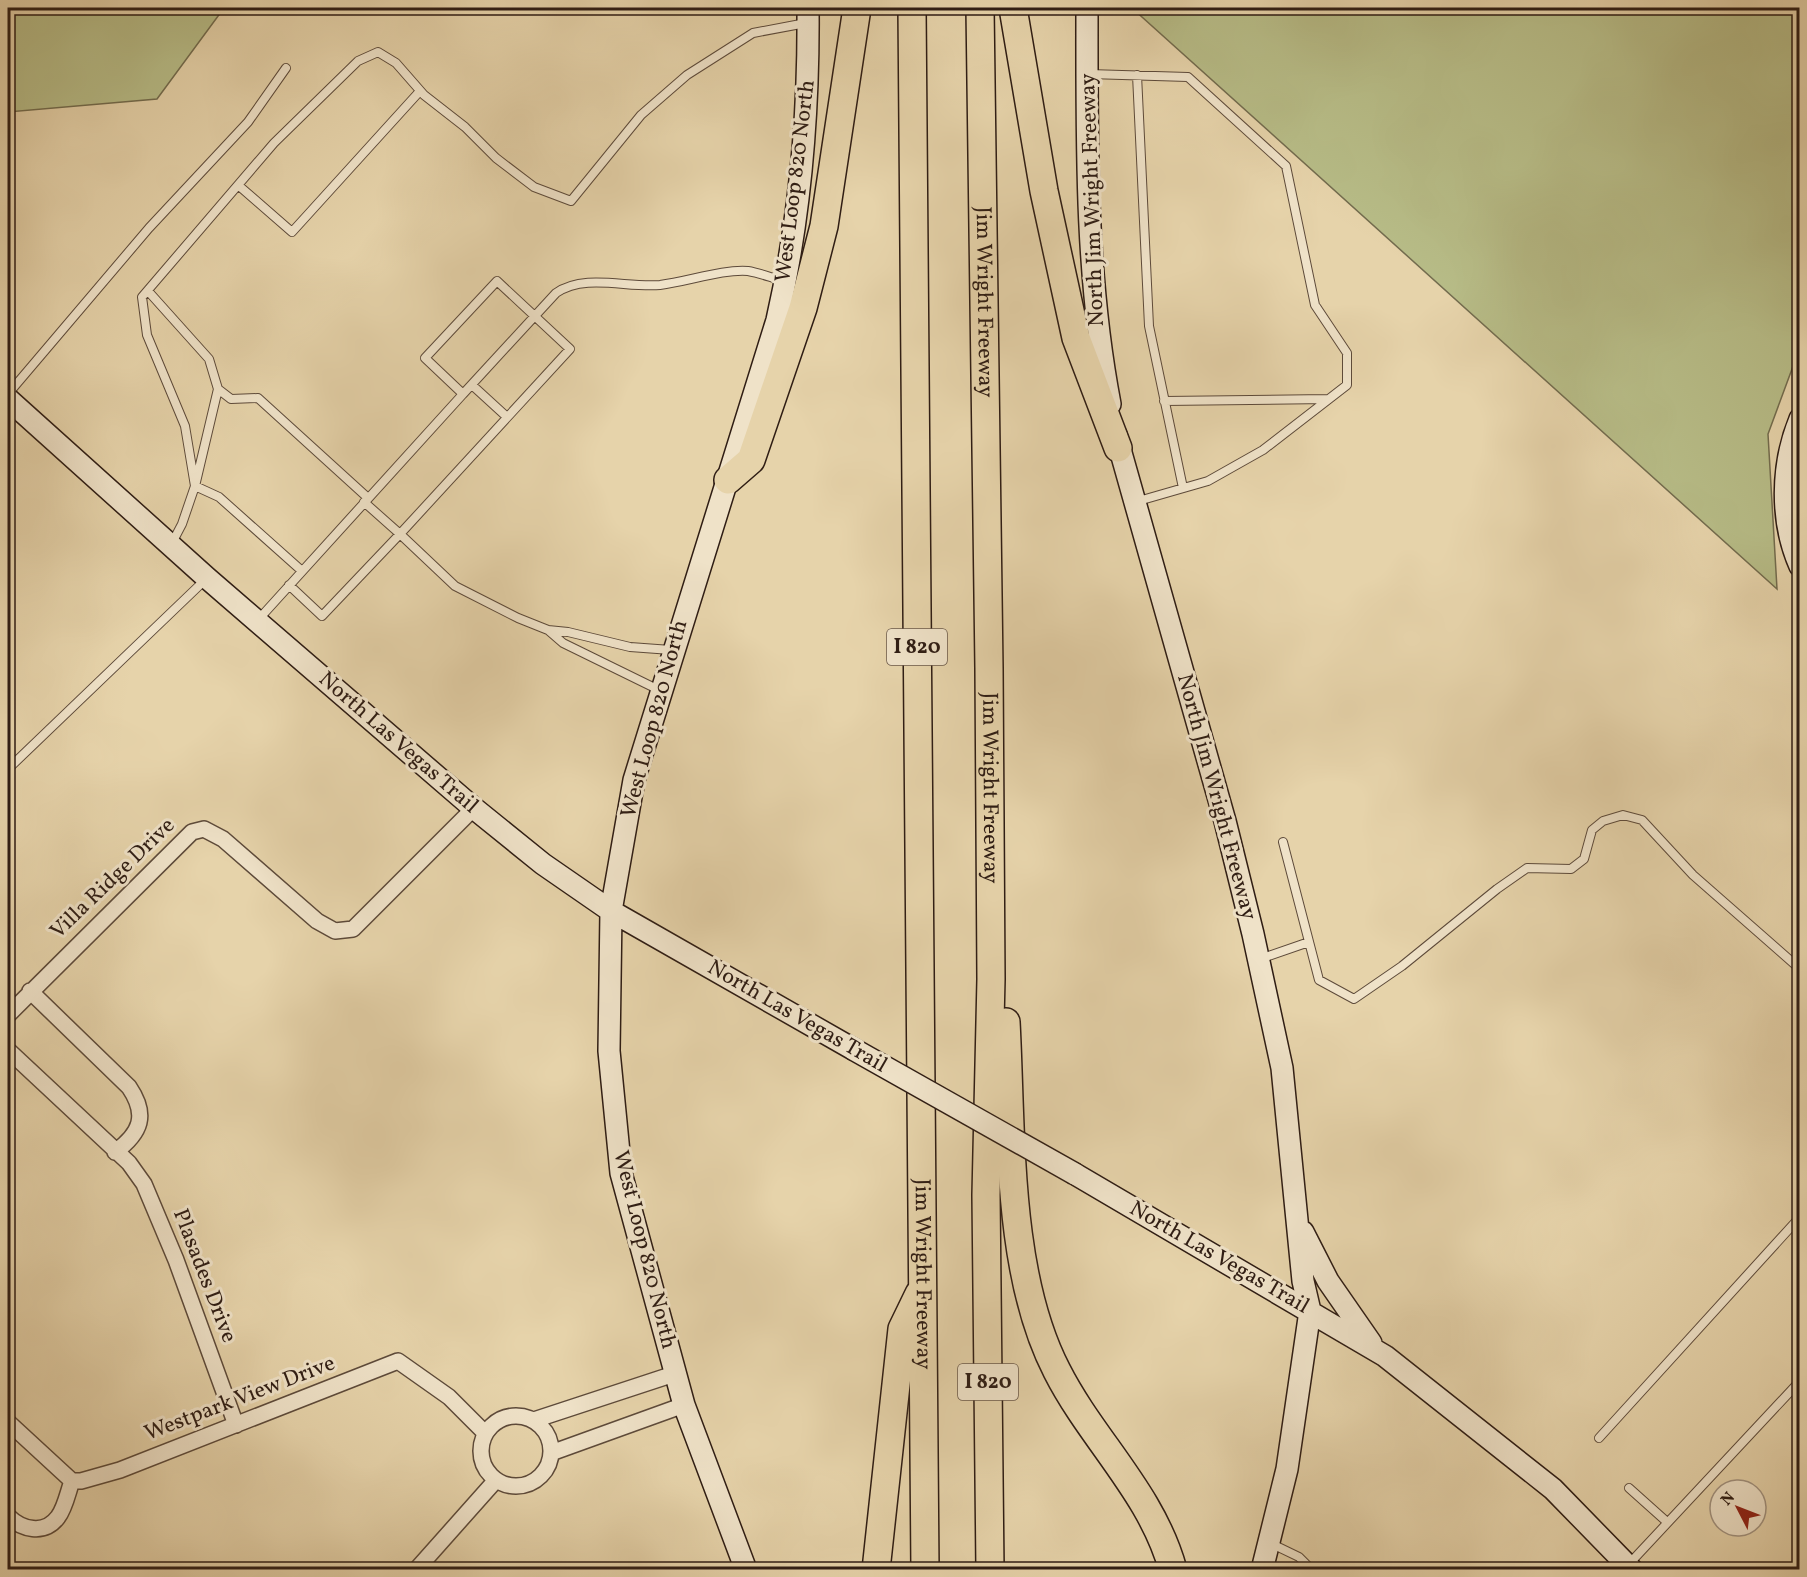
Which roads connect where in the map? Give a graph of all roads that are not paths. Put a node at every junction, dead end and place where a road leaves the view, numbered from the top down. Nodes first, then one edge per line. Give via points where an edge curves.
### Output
1 (857, 8) edge
2 (912, 8) edge
3 (980, 8) edge
4 (1013, 8) edge
5 (808, 15) edge
6 (1087, 16) edge
7 (286, 68) dead end
8 (1087, 74) junction
9 (1137, 75) junction
10 (420, 91) junction
11 (238, 185) junction
12 (786, 281) junction
13 (148, 291) junction
14 (535, 317) junction
15 (472, 385) junction
16 (218, 389) junction
17 (8, 394) edge
18 (463, 394) junction
19 (8, 399) edge
20 (1329, 399) junction
21 (1164, 401) junction
22 (507, 417) junction
23 (1800, 419) edge
24 (1118, 448) junction
25 (728, 480) junction
26 (195, 486) junction
27 (1183, 488) junction
28 (366, 500) junction
29 (1134, 502) junction
30 (400, 534) junction
31 (170, 546) junction
32 (1800, 566) edge
33 (302, 571) junction
34 (207, 578) junction
35 (289, 585) junction
36 (257, 621) junction
37 (548, 630) junction
38 (673, 651) junction
39 (661, 691) junction
40 (8, 769) edge
41 (474, 808) junction
42 (1283, 842) dead end
43 (611, 911) junction
44 (1309, 942) junction
45 (1259, 959) junction
46 (1800, 969) edge
47 (991, 979) junction
48 (30, 992) junction
49 (8, 1015) edge
50 (8, 1050) edge
51 (115, 1152) junction
52 (1800, 1217) edge
53 (1297, 1222) junction
54 (922, 1287) junction
55 (1310, 1311) junction
56 (1377, 1351) junction
57 (674, 1374) junction
58 (1800, 1381) edge
59 (684, 1404) junction
60 (534, 1420) junction
61 (8, 1422) edge
62 (236, 1425) junction
63 (485, 1433) junction
64 (1599, 1438) dead end
65 (551, 1453) junction
66 (496, 1480) junction
67 (72, 1481) junction
68 (1629, 1488) dead end
69 (1667, 1522) junction
70 (12, 1525) edge
71 (1269, 1543) junction
72 (1630, 1567) edge
73 (416, 1569) edge
74 (746, 1569) edge
75 (876, 1569) edge
76 (925, 1569) edge
77 (990, 1569) edge
78 (1173, 1569) edge
79 (1262, 1569) edge
80 (1311, 1569) edge

1 - 25 highway via 824,226 802,308 751,460
2 - 54 highway, Jim Wright Freeway / I 820
3 - 47 highway, Jim Wright Freeway / I 820
4 - 24 highway via 1044,191 1076,338
5 - 10 lane via 753,33 687,75 641,115 572,201 534,188
5 - 12 street, West Loop 820 North via 809,67 792,255
6 - 8 street, North Jim Wright Freeway
7 - 17 lane via 248,122 149,228
8 - 9 lane
8 - 24 street, North Jim Wright Freeway via 1092,281
9 - 20 lane via 1188,77 1286,166 1315,305 1347,353 1347,385
9 - 21 lane via 1149,326
10 - 11 lane via 396,63 378,52 358,61 274,143
10 - 11 lane via 292,232
11 - 13 lane
12 - 14 lane via 747,271 660,285 576,283 556,293
12 - 25 street, West Loop 820 North
13 - 16 lane via 209,359
13 - 26 lane via 142,297 147,335 185,426
14 - 15 lane
14 - 18 lane via 497,281 425,358
14 - 22 lane via 570,349
15 - 18 lane
15 - 22 lane
16 - 26 lane
16 - 28 lane via 231,399 258,398
18 - 28 lane
19 - 31 street, North Las Vegas Trail
20 - 21 lane
20 - 27 lane via 1263,450 1208,482
21 - 27 lane
22 - 30 lane
23 - 32 street via 1786,480 1785,518
24 - 29 street, North Jim Wright Freeway
25 - 38 street, West Loop 820 North
26 - 31 lane
26 - 33 lane via 219,497
27 - 29 lane
28 - 30 lane
28 - 33 lane
29 - 45 street, North Jim Wright Freeway via 1225,821
30 - 35 lane via 322,616
30 - 37 lane via 455,586
31 - 34 street, North Las Vegas Trail
33 - 35 lane
34 - 36 street, North Las Vegas Trail
34 - 40 lane
35 - 36 lane
36 - 41 street, North Las Vegas Trail
37 - 38 lane via 630,647
37 - 39 lane via 563,643
38 - 39 street, West Loop 820 North
39 - 43 street, West Loop 820 North via 634,780
41 - 43 street, North Las Vegas Trail via 543,864
41 - 48 street, Villa Ridge Drive via 353,929 335,931 317,921 224,839 204,829 192,832
42 - 44 lane
43 - 55 street, North Las Vegas Trail, bridge
43 - 57 street, West Loop 820 North via 609,1051 621,1173
44 - 45 lane
44 - 46 lane via 1319,980 1354,999 1527,868 1571,869 1584,860 1592,830 1603,821 1623,815 1642,820 1693,875
45 - 53 street, North Jim Wright Freeway via 1282,1068
47 - 77 highway, Jim Wright Freeway / I 820 via 986,1195
47 - 78 highway via 1005,1004 1016,1209 1030,1303 1055,1369 1076,1406 1147,1504 1167,1545
48 - 49 street, Villa Ridge Drive
48 - 51 street via 136,1097 141,1119 127,1144
50 - 51 street, Plasades Drive
51 - 62 street, Plasades Drive via 144,1184
52 - 64 lane
53 - 55 street, North Jim Wright Freeway
53 - 56 street via 1328,1281
54 - 75 highway via 902,1329
54 - 76 highway, Jim Wright Freeway / I 820
55 - 56 street, North Las Vegas Trail
55 - 71 street, North Jim Wright Freeway via 1287,1469
56 - 72 street, North Las Vegas Trail via 1465,1416 1553,1489
57 - 59 street, West Loop 820 North
57 - 60 street
58 - 69 lane
59 - 65 street
59 - 74 street, West Loop 820 North
60 - 63 street via 512,1415 502,1418
60 - 65 street via 547,1434
61 - 67 street
62 - 63 street, Westpark View Drive via 398,1361 449,1396
62 - 67 street, Westpark View Drive via 120,1470
63 - 66 street via 480,1453 488,1473
65 - 66 street via 543,1473 526,1485
66 - 73 street
67 - 70 street via 58,1517 49,1525 40,1529
68 - 69 lane
69 - 72 lane
71 - 79 street, North Jim Wright Freeway
71 - 80 lane via 1299,1557

